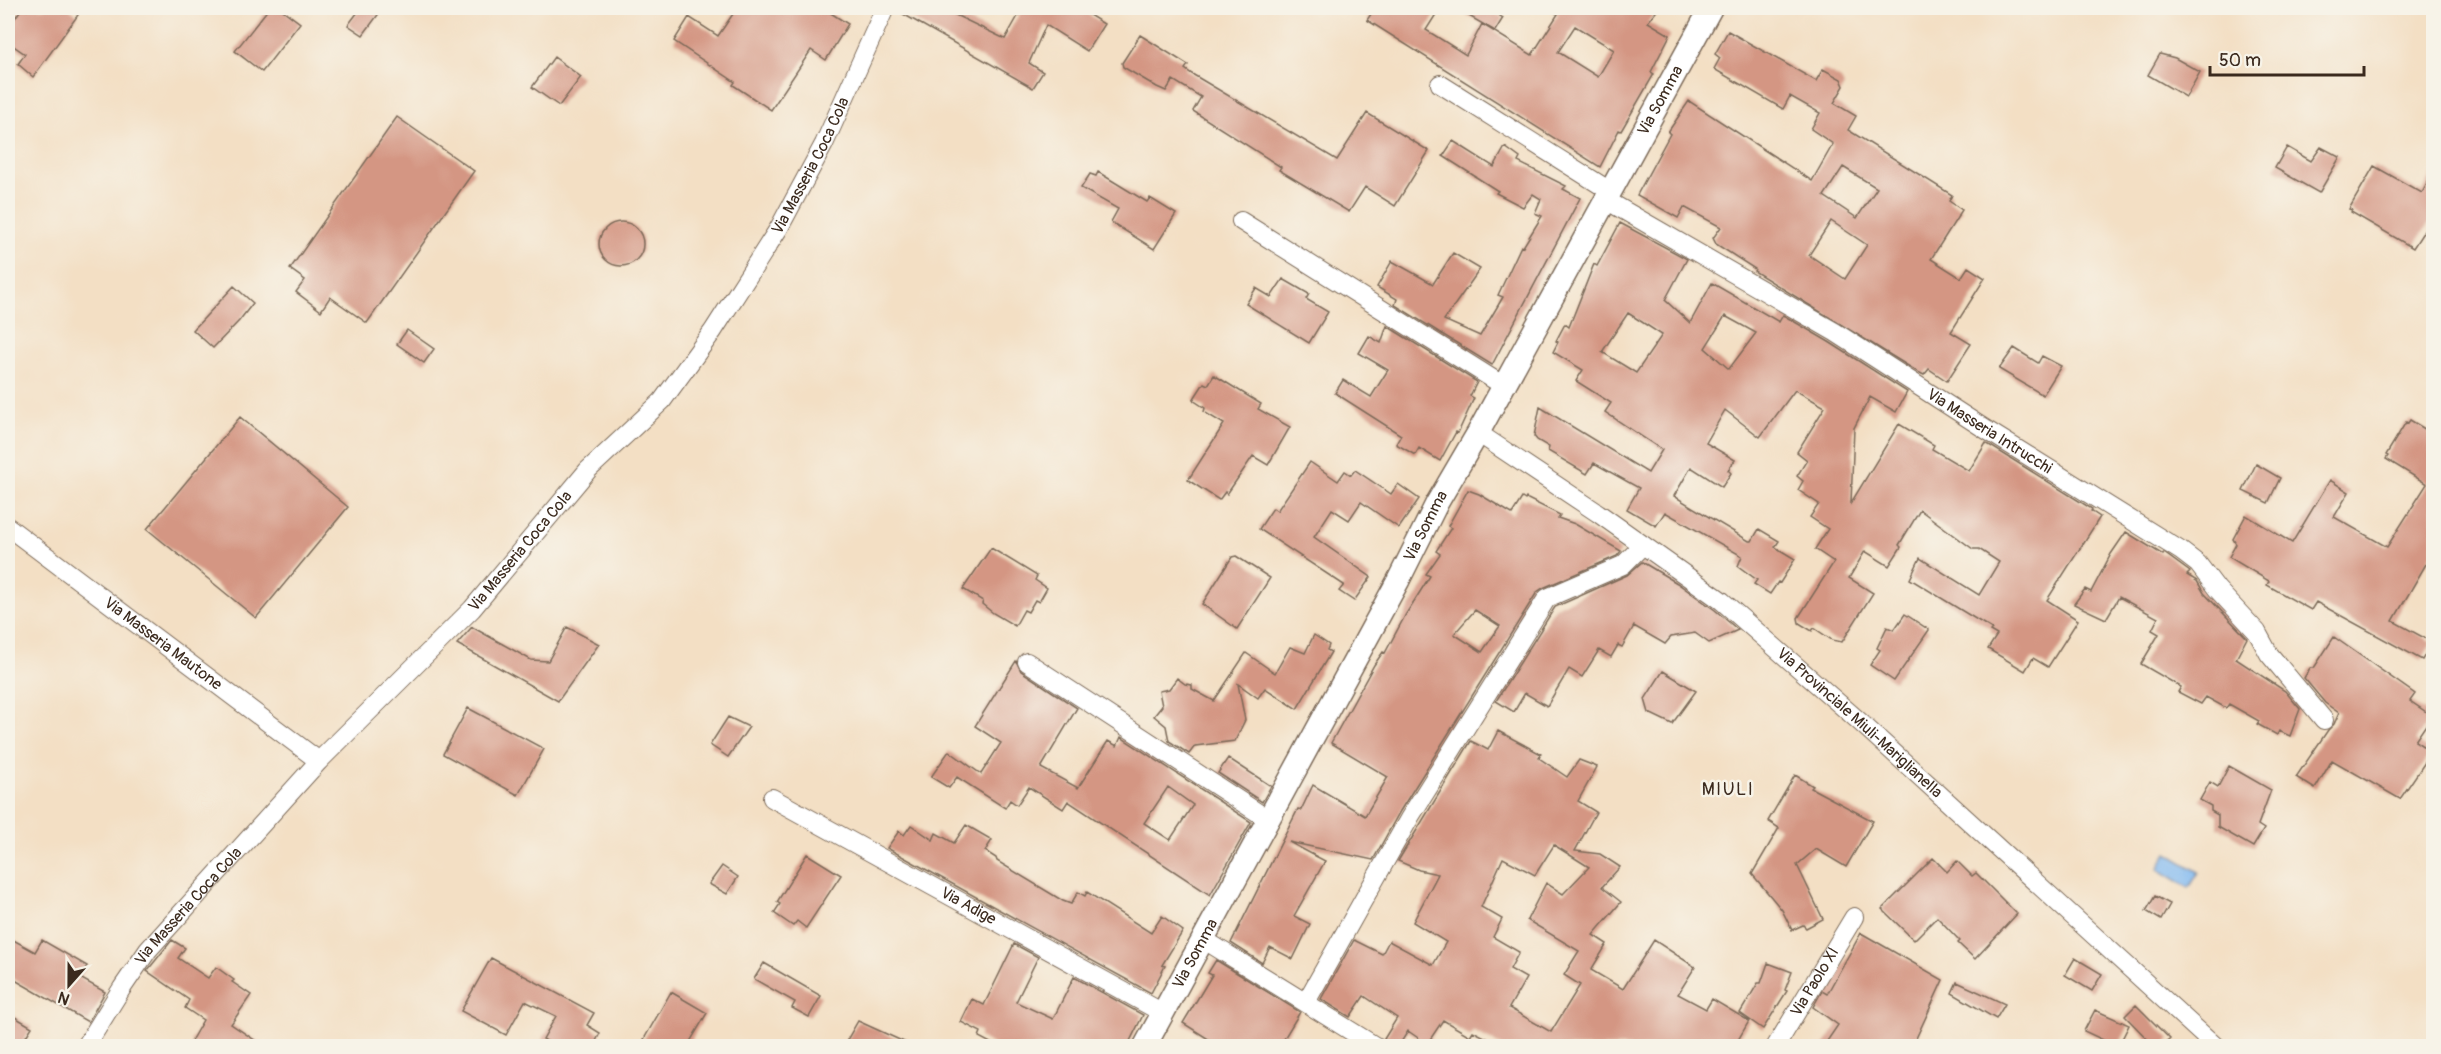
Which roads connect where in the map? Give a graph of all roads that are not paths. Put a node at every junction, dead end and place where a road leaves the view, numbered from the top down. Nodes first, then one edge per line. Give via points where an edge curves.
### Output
1 (885, 8) edge
2 (1711, 8) edge
3 (1440, 84) dead end
4 (1608, 195) junction
5 (1241, 221) dead end
6 (1504, 386) junction
7 (1478, 433) junction
8 (8, 527) edge
9 (1643, 545) junction
10 (1027, 662) dead end
11 (2324, 720) dead end
12 (319, 760) junction
13 (772, 798) dead end
14 (1269, 820) junction
15 (1854, 917) dead end
16 (1203, 939) junction
17 (1306, 1002) junction
18 (1163, 1013) junction
19 (86, 1047) edge
20 (1145, 1047) edge
21 (1374, 1047) edge
22 (1776, 1047) edge
23 (2215, 1047) edge

1 - 12 street, Via Masseria Coca Cola via 824,144 779,228 713,331 662,401 588,470 472,609
2 - 4 street, Via Somma
3 - 4 street, Via Masseria Intrucchi
4 - 6 street, Via Somma
4 - 11 street, Via Masseria Intrucchi via 1835,332 2181,551 2198,564 2257,632 2269,654
5 - 6 street
6 - 7 street, Via Somma
7 - 9 street, Via Provinciale Miuli-Mariglianella
7 - 14 street, Via Somma
8 - 12 street, Via Masseria Mautone
9 - 17 street via 1623,565 1547,598 1410,817
9 - 23 street, Via Provinciale Miuli-Mariglianella via 1722,601 1868,729
10 - 14 street
12 - 19 street, Via Masseria Coca Cola via 148,950
13 - 18 street, Via Adige
14 - 16 street, Via Somma
15 - 22 street, Via Paolo XI
16 - 17 street
16 - 18 street, Via Somma
17 - 21 street
18 - 20 street, Via Somma

